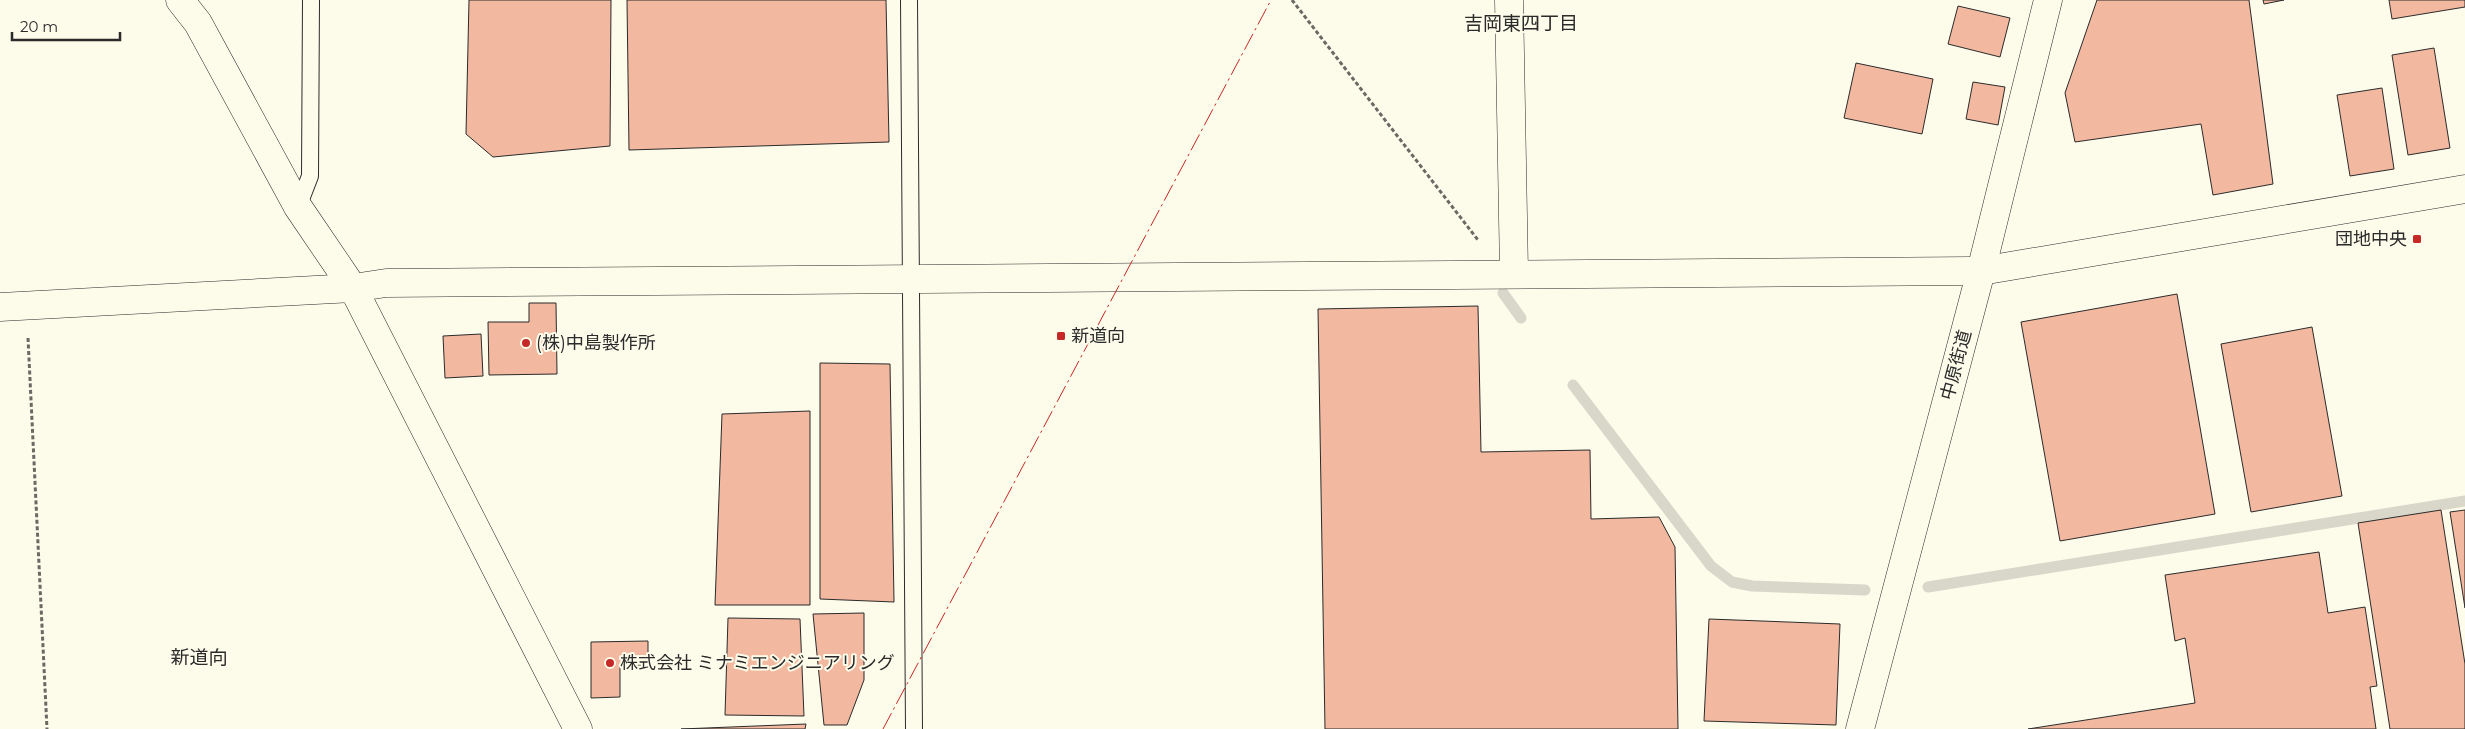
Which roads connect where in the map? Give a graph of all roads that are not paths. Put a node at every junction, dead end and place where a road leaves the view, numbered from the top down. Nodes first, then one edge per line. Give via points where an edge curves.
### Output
1 (180, 0) edge
2 (310, 0) edge
3 (909, 0) edge
4 (1509, 0) edge
5 (2048, 0) edge
6 (2465, 188) edge
7 (298, 207) junction
8 (1981, 271) junction
9 (1509, 272) junction
10 (912, 276) junction
11 (353, 288) junction
12 (13, 306) edge
13 (578, 729) edge
14 (914, 729) edge
15 (1860, 729) edge

1 - 7 street via 198,23
2 - 7 lane via 310,176
3 - 10 lane
4 - 9 street
5 - 8 street, 中原街道
6 - 8 street
7 - 11 street
8 - 9 street
8 - 15 street, 中原街道
9 - 10 street
10 - 11 street via 386,283
10 - 14 lane
11 - 12 street
11 - 13 street

